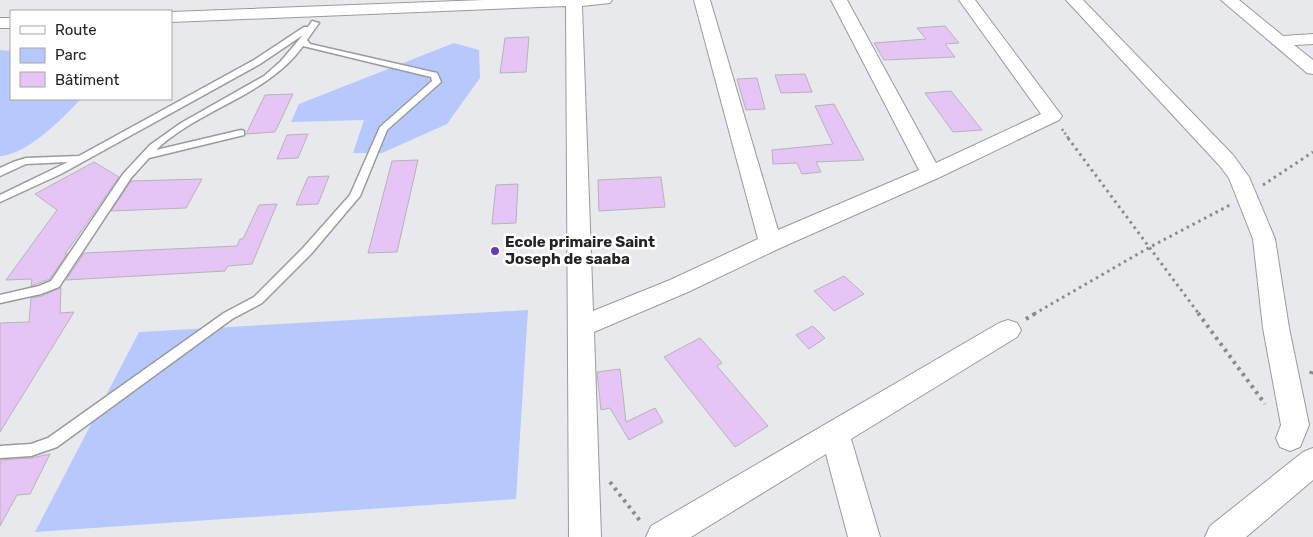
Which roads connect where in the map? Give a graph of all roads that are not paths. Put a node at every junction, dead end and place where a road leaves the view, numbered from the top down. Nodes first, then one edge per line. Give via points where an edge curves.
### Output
1 (182, 0) edge
2 (702, 0) edge
3 (840, 0) edge
4 (967, 0) edge
5 (1074, 0) edge
6 (1229, 0) edge
7 (590, 1) edge
8 (321, 11) edge
9 (172, 12) edge
10 (172, 17) edge
11 (1313, 39) edge
12 (303, 40) junction
13 (1280, 41) junction
14 (1313, 69) edge
15 (240, 133) dead end
16 (147, 154) junction
17 (84, 157) junction
18 (0, 173) edge
19 (931, 173) junction
20 (0, 199) edge
21 (770, 243) junction
22 (0, 299) edge
23 (580, 327) junction
24 (1008, 330) road end
25 (835, 435) junction
26 (1290, 438) dead end
27 (0, 452) edge
28 (1313, 463) edge
29 (654, 533) edge
30 (585, 537) edge
31 (864, 537) edge
32 (1221, 537) edge

1 - 9 street
2 - 21 street
3 - 19 street
4 - 19 street via 1052,116
5 - 26 street via 1239,177 1264,239 1280,357 1296,425
6 - 13 street
7 - 8 street
7 - 23 street
8 - 10 street
8 - 12 lane
8 - 17 lane via 257,62
11 - 13 street
12 - 16 lane via 295,52 266,77 171,133
12 - 27 lane via 307,46 434,76 437,82 383,130 352,200 258,300 228,316 52,443 31,450
13 - 14 street
15 - 16 lane
16 - 22 lane via 127,176 55,284
17 - 18 lane via 19,162
17 - 20 lane
19 - 21 street
21 - 23 street via 679,286
23 - 30 street
24 - 25 street
25 - 29 street
25 - 31 street
28 - 32 street

